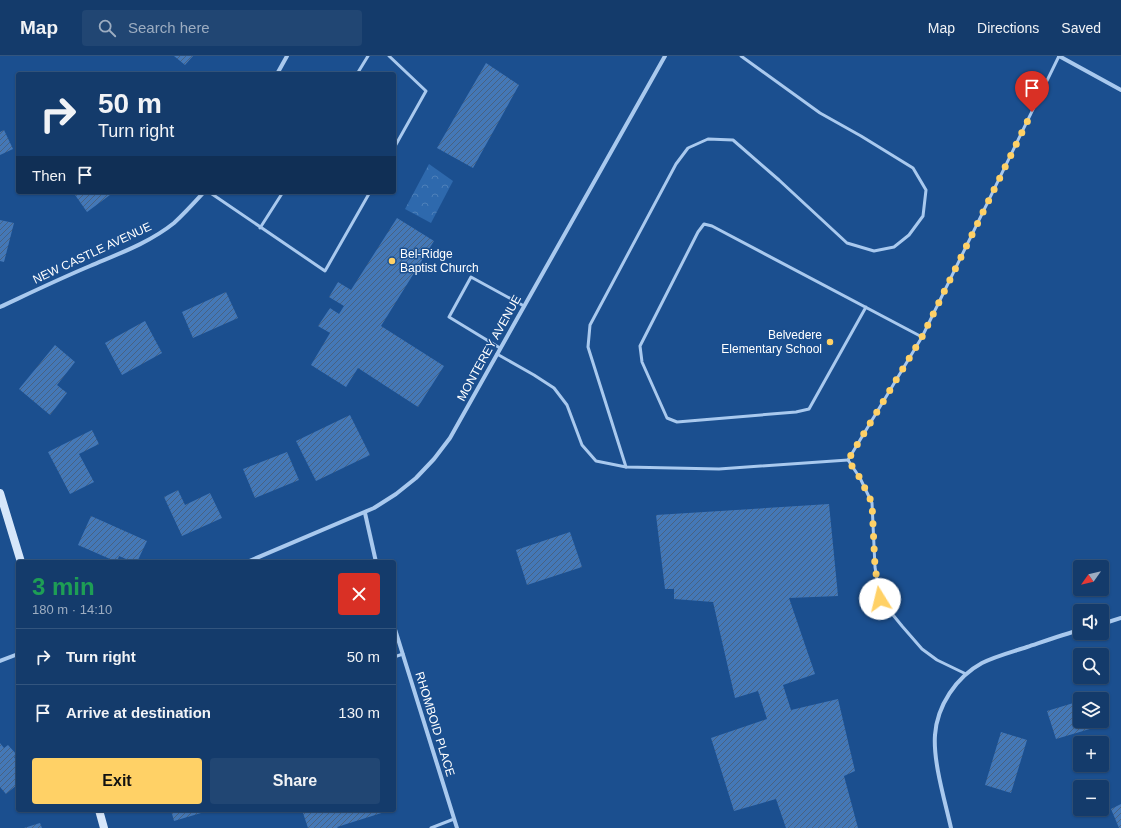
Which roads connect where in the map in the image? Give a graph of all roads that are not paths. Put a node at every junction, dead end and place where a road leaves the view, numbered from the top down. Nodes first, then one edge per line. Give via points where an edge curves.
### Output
1 (287, 56) edge
2 (368, 56) edge
3 (389, 56) edge
4 (665, 56) edge
5 (741, 56) edge
6 (1059, 56) edge
7 (278, 72) edge
8 (358, 72) edge
9 (1121, 90) edge
10 (396, 144) edge
11 (202, 194) edge
12 (212, 194) edge
13 (282, 194) edge
14 (369, 194) edge
15 (260, 228) junction
16 (524, 306) junction
17 (0, 307) edge
18 (866, 307) junction
19 (922, 337) junction
20 (500, 348) junction
21 (497, 354) junction
22 (848, 460) junction
23 (626, 467) junction
24 (0, 493) edge
25 (365, 513) junction
26 (20, 560) edge
27 (252, 560) edge
28 (376, 560) edge
29 (1121, 618) edge
30 (1109, 622) edge
31 (396, 632) edge
32 (1073, 632) edge
33 (403, 654) junction
34 (16, 655) edge
35 (396, 656) edge
36 (0, 661) edge
37 (966, 674) junction
38 (99, 812) edge
39 (454, 819) junction
40 (104, 828) edge
41 (431, 828) edge
42 (457, 828) edge
43 (951, 828) edge

1 - 7 street
2 - 8 lane
3 - 10 lane via 426,91
4 - 16 street, MONTEREY AVENUE
5 - 23 lane via 820,113 913,168 926,190 923,216 909,236 894,247 874,250 847,244 733,140 708,139 688,148 676,164 590,325 588,347
6 - 9 street
6 - 19 lane
11 - 17 street, NEW CASTLE AVENUE via 173,223 138,245
12 - 15 lane
13 - 15 lane
14 - 15 lane via 325,271
16 - 20 street, MONTEREY AVENUE
16 - 20 lane via 471,277 449,317
18 - 18 lane via 704,224 640,346 642,362 667,418 677,422 809,409
18 - 19 lane
19 - 22 lane
20 - 21 street, MONTEREY AVENUE
21 - 23 lane via 554,388 567,405 582,444 596,461
21 - 25 street, MONTEREY AVENUE via 450,438 434,459 396,494
22 - 23 lane via 719,469
22 - 37 lane via 872,503 875,567 880,599 922,649 937,660
24 - 26 street
25 - 27 street, MONTEREY AVENUE
25 - 28 street
29 - 30 street
31 - 33 street, RHOMBOID PLACE
32 - 37 street via 996,657
33 - 35 lane
33 - 39 street, RHOMBOID PLACE
34 - 36 street
37 - 43 street via 954,686 945,701 935,735 936,757
38 - 40 street
39 - 41 lane
39 - 42 street, RHOMBOID PLACE

